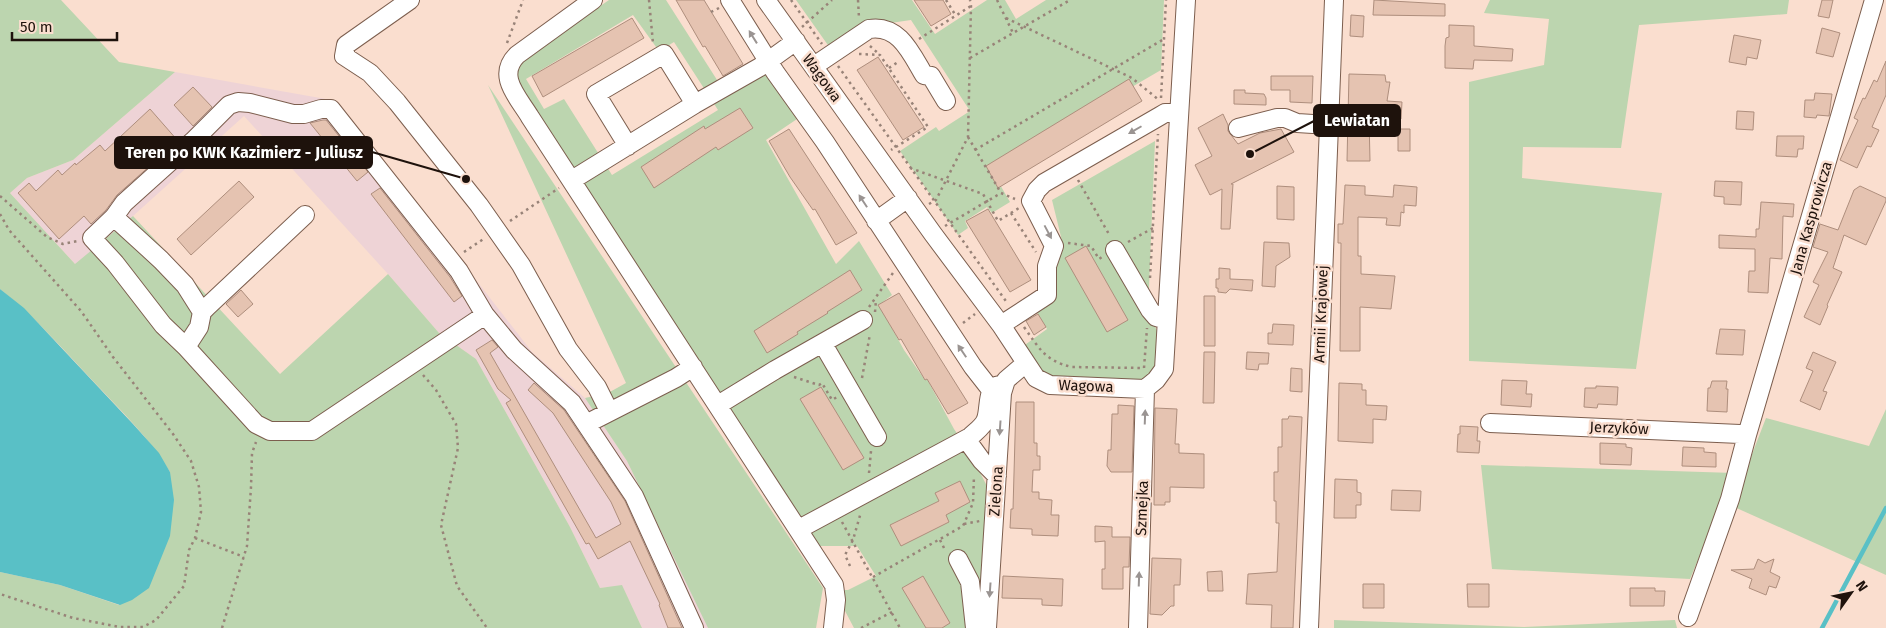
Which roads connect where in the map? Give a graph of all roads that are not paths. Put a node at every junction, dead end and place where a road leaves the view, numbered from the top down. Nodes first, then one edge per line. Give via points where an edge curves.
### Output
1 (410, 0) edge
2 (593, 0) edge
3 (730, 0) edge
4 (766, 0) edge
5 (1186, 0) edge
6 (1334, 0) edge
7 (1874, 0) edge
8 (794, 38) junction
9 (768, 60) junction
10 (814, 66) junction
11 (946, 101) dead end
12 (696, 104) junction
13 (1179, 113) junction
14 (1329, 125) junction
15 (1238, 128) dead end
16 (628, 146) junction
17 (572, 180) junction
18 (913, 205) junction
19 (305, 215) dead end
20 (114, 217) junction
21 (876, 221) junction
22 (1116, 249) road end
23 (202, 312) junction
24 (485, 315) junction
25 (1166, 320) junction
26 (870, 322) road end
27 (1001, 325) junction
28 (823, 344) junction
29 (186, 347) junction
30 (1026, 363) junction
31 (693, 366) junction
32 (1000, 385) junction
33 (1144, 389) junction
34 (718, 405) junction
35 (609, 411) junction
36 (1490, 423) dead end
37 (586, 424) junction
38 (1747, 435) junction
39 (877, 437) road end
40 (970, 445) junction
41 (997, 476) junction
42 (798, 530) junction
43 (958, 559) dead end
44 (1688, 617) dead end
45 (694, 628) edge
46 (833, 628) edge
47 (975, 628) edge
48 (987, 628) edge
49 (1138, 628) edge
50 (1309, 628) edge

1 - 35 street via 346,45 344,56 370,73 397,102 479,205 521,265 568,349
2 - 17 street via 518,55 507,70 513,90
9 -> 3 street
4 - 8 street, Wagowa
5 - 13 street
6 - 14 street, Armii Krajowej
7 - 38 street, Jana Kasprowicza
8 - 9 street
8 - 10 street, Wagowa
9 - 12 street
21 -> 9 street
10 - 11 street via 869,29 887,29 907,47 924,75 931,76
10 - 18 street, Wagowa
12 - 16 street
12 - 16 street via 664,54 596,94
13 - 25 street
13 -> 27 street via 1165,113 1037,190 1031,201 1054,246 1047,266 1047,295
14 - 15 street via 1297,124 1277,118
14 - 50 street, Armii Krajowej
16 - 17 street
17 - 31 street
18 - 21 street
18 - 27 street, Wagowa
19 - 23 street
20 - 23 street via 185,285
20 - 24 street via 124,203 229,105 250,103 293,114 331,109 459,271
20 - 29 street via 92,238 163,325
32 -> 21 street via 973,367
22 - 25 street via 1148,306 1156,317
23 - 29 street via 200,327
24 - 29 street via 312,431 270,431 256,424
24 - 37 street via 514,350 572,403
25 - 33 street via 1164,369
26 - 28 street
27 - 30 street, Wagowa
28 - 34 street
28 - 39 street
30 - 32 street
30 - 33 street, Wagowa via 1036,378 1050,385
31 - 34 street
31 - 35 street via 676,378
32 - 40 street via 986,421
32 -> 41 street, Zielona
49 -> 33 street, Szmejka
34 - 42 street
35 - 37 street
36 - 38 street, Jerzyków
37 - 45 street via 634,496
38 - 44 street, Jana Kasprowicza via 1730,499
40 - 41 street
40 - 42 street via 868,492
41 -> 48 street, Zielona
42 - 46 street via 834,585
43 - 47 street via 970,582

